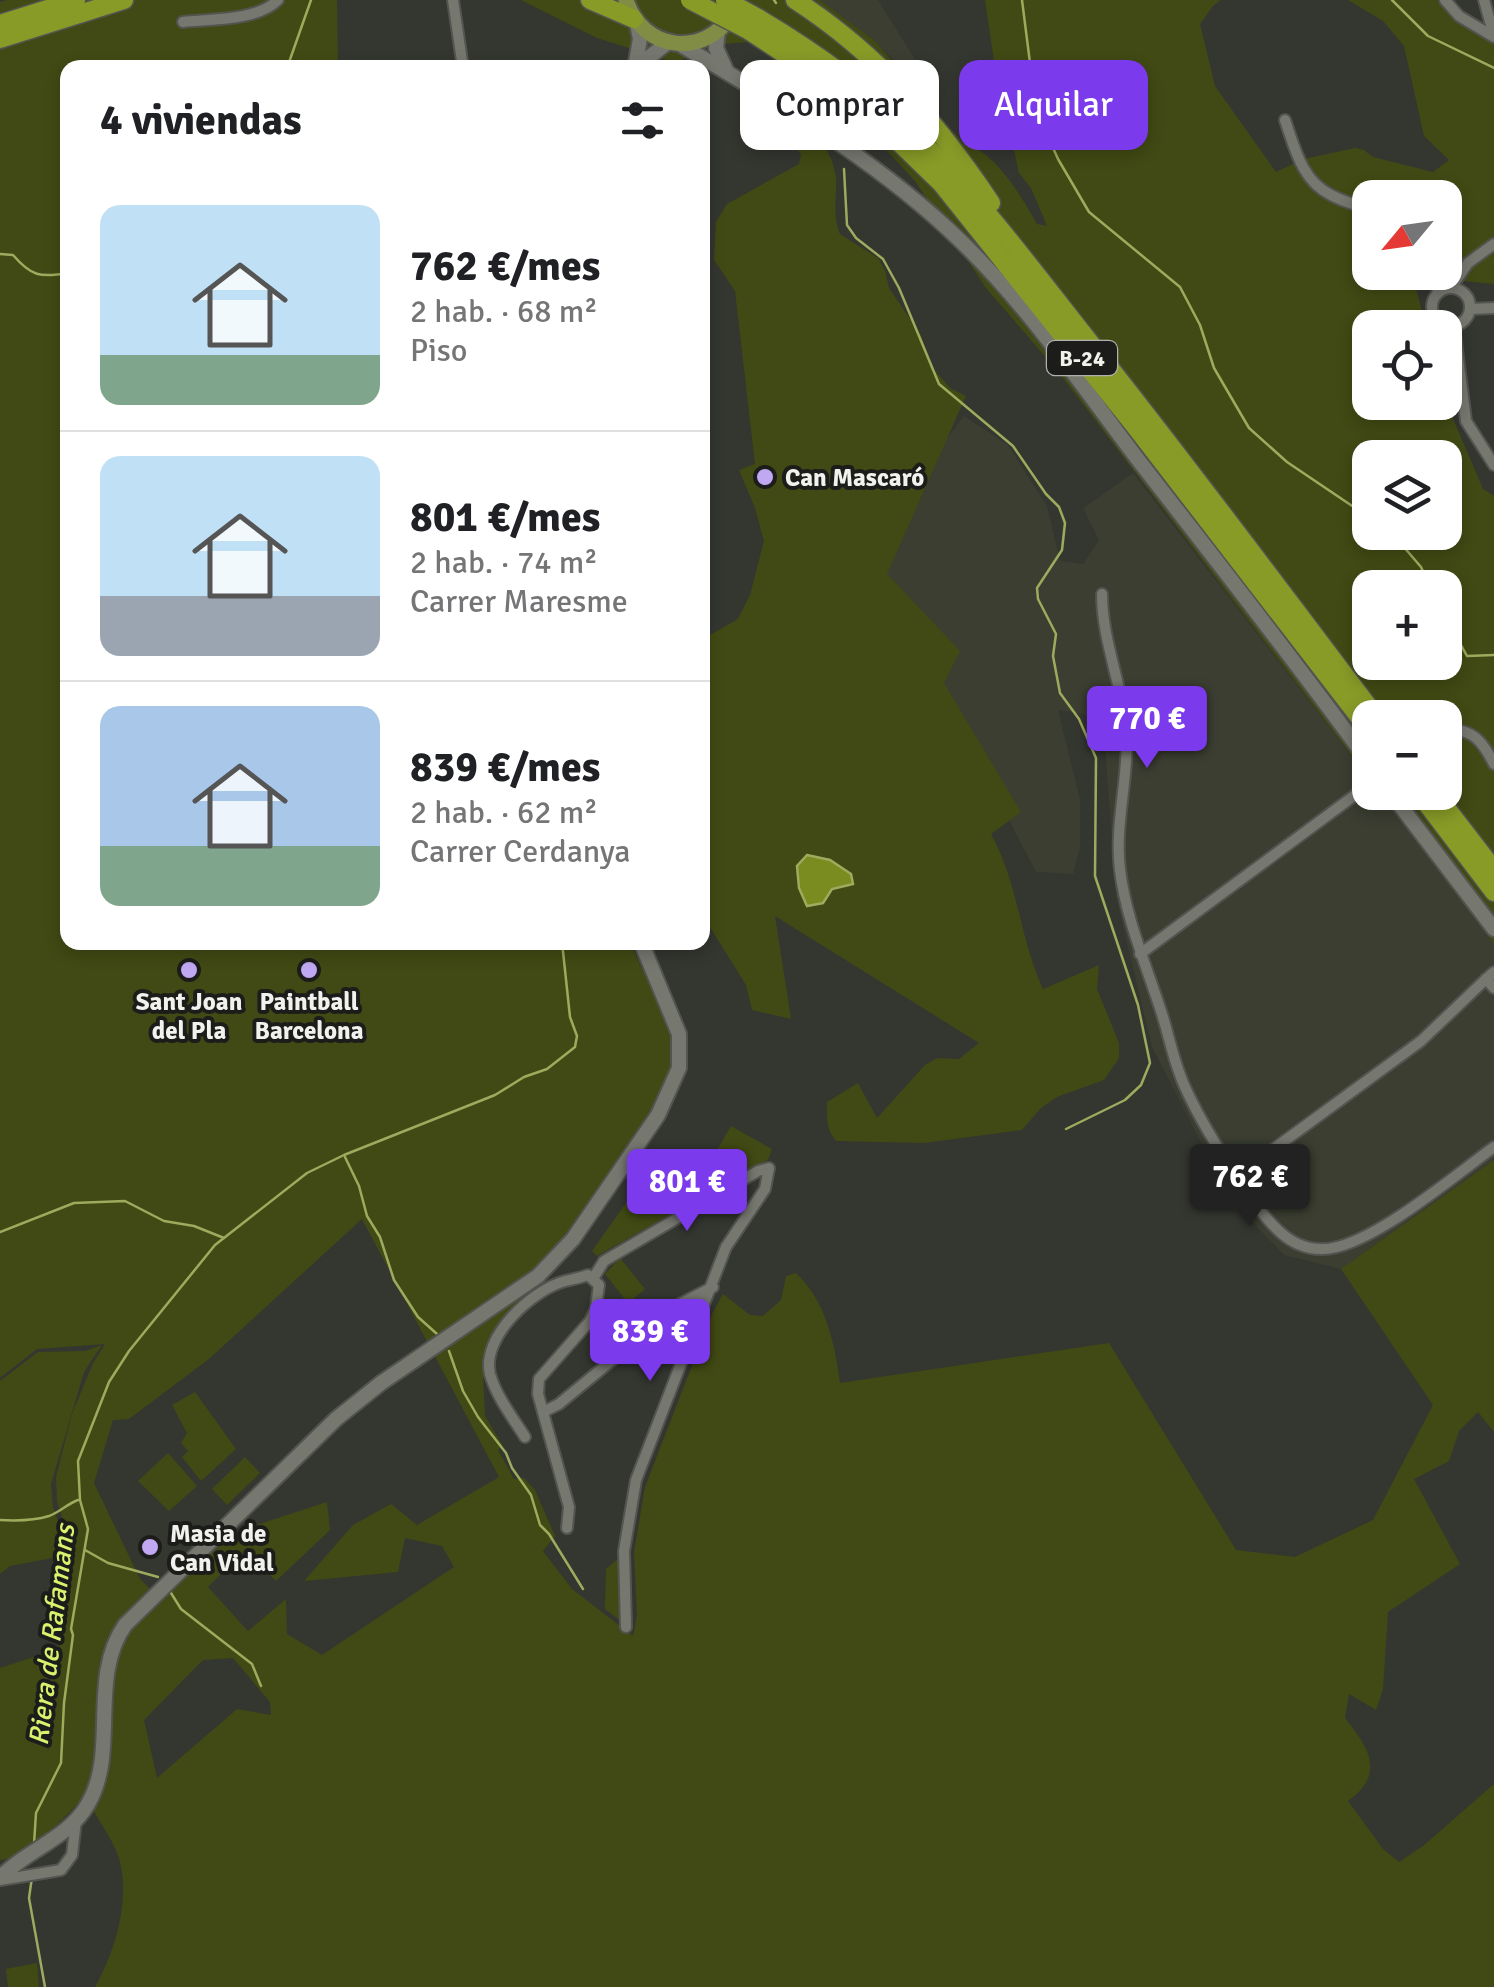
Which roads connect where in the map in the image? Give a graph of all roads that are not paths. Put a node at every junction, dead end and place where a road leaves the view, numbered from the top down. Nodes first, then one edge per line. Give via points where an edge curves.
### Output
1 (76, 0) edge
2 (124, 0) edge
3 (278, 0) edge
4 (453, 0) edge
5 (590, 0) edge
6 (626, 0) edge
7 (690, 0) edge
8 (725, 0) edge
9 (737, 0) edge
10 (795, 0) edge
11 (1444, 0) edge
12 (1484, 0) edge
13 (636, 21) junction
14 (183, 22) dead end
15 (0, 24) edge
16 (753, 24) junction
17 (718, 31) junction
18 (1494, 36) edge
19 (0, 39) edge
20 (674, 44) junction
21 (462, 60) edge
22 (637, 60) edge
23 (649, 60) edge
24 (706, 60) edge
25 (710, 62) edge
26 (726, 70) junction
27 (1285, 120) dead end
28 (1352, 203) edge
29 (1494, 244) edge
30 (1462, 271) edge
31 (1037, 276) junction
32 (1445, 290) joint
33 (1494, 308) edge
34 (1470, 309) junction
35 (1433, 310) edge
36 (1462, 322) edge
37 (1462, 389) edge
38 (1494, 465) edge
39 (1102, 594) dead end
40 (1363, 700) edge
41 (1352, 708) edge
42 (1462, 730) edge
43 (1352, 740) edge
44 (1494, 764) edge
45 (1352, 794) edge
46 (1404, 810) edge
47 (1432, 810) edge
48 (1448, 810) edge
49 (1490, 864) edge
50 (1494, 892) edge
51 (1494, 929) edge
52 (644, 950) edge
53 (1140, 954) junction
54 (1491, 980) edge
55 (1494, 1147) edge
56 (1238, 1174) junction
57 (542, 1272) junction
58 (594, 1278) junction
59 (567, 1280) junction
60 (713, 1287) junction
61 (550, 1289) junction
62 (543, 1412) junction
63 (525, 1437) dead end
64 (567, 1528) dead end
65 (626, 1627) dead end
66 (76, 1820) junction
67 (19, 1870) junction
68 (0, 1879) edge

1 - 15 highway
2 - 19 highway
3 - 14 street via 253,13
4 - 21 street
5 - 13 highway
6 - 13 main road
7 - 16 highway, B-24, bridge
8 - 16 highway, B-24, bridge
9 - 17 main road
10 - 31 highway via 864,50 915,100
11 - 18 street
12 - 18 street
13 - 20 main road
13 - 22 main road
16 - 31 highway, B-24 via 841,72 898,119
16 - 41 highway, B-24 via 885,128 941,183
17 - 20 main road
17 - 26 main road via 716,48
20 - 23 main road
20 - 24 main road
25 - 26 main road
26 - 43 main road via 881,174 987,268
27 - 28 street via 1313,184
29 - 30 street
31 - 40 highway, B-24
32 - 34 street via 1463,292
32 - 35 street
33 - 34 street
34 - 36 street
37 - 38 street via 1466,421
39 - 53 street via 1127,746 1119,862
42 - 44 street via 1486,747
45 - 53 street
46 - 51 main road
47 - 50 highway
48 - 49 highway
52 - 57 main road via 679,1034 676,1080 573,1238
53 - 56 street via 1184,1085
54 - 56 street via 1421,1042
55 - 56 street via 1372,1233 1332,1249 1299,1245 1278,1231
57 - 59 street
57 - 61 street
57 - 66 main road via 355,1402 125,1624 108,1667 94,1790
58 - 59 street
58 - 60 street via 604,1261 769,1168 766,1189 731,1238
58 - 62 street via 599,1290 590,1321 540,1379
59 - 61 street
60 - 62 street via 680,1304
60 - 65 street via 636,1480 624,1551
61 - 63 street via 507,1322 490,1356 491,1379
62 - 64 street via 569,1507
66 - 67 main road
66 - 67 street via 66,1866 43,1874
67 - 68 main road

